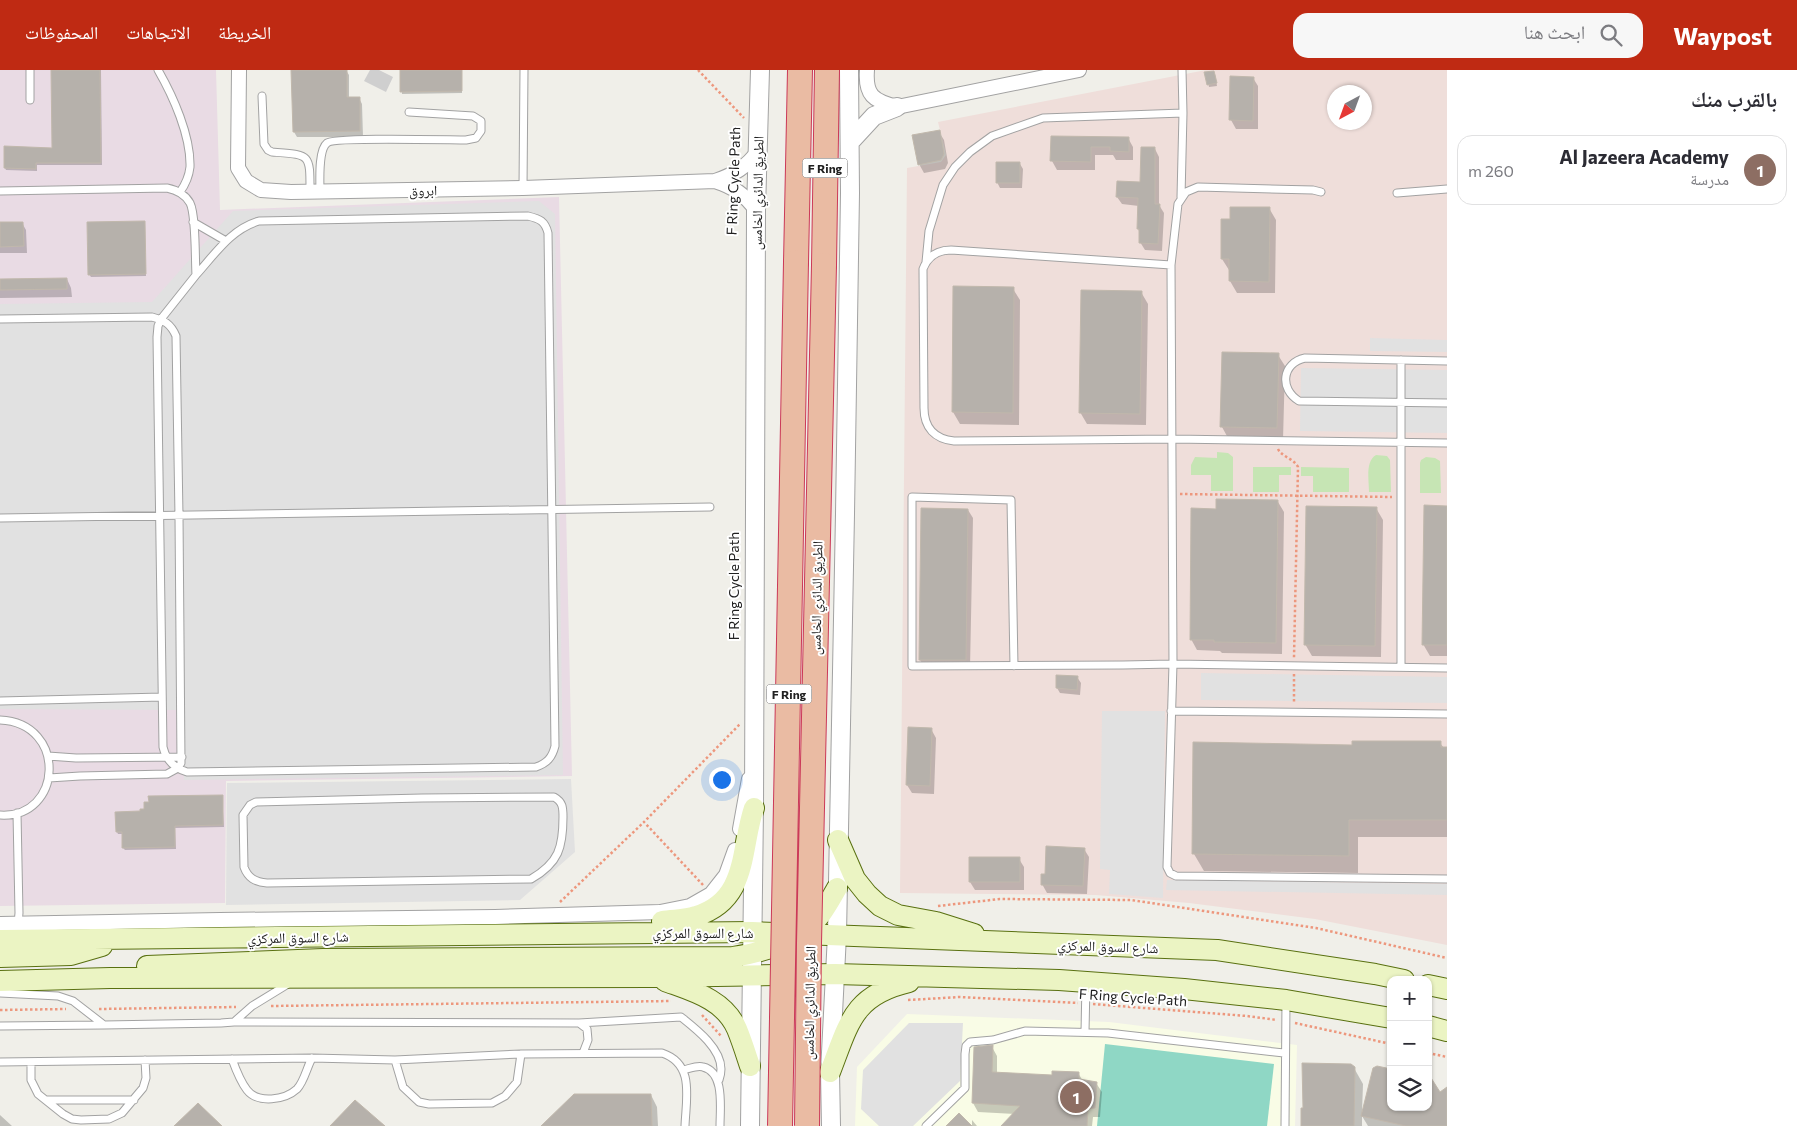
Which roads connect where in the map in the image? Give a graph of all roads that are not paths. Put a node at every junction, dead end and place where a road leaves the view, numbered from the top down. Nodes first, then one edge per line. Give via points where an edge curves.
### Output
1 (30, 70) edge
2 (158, 70) edge
3 (239, 70) edge
4 (524, 70) edge
5 (760, 70) edge
6 (800, 70) edge
7 (827, 70) edge
8 (849, 70) edge
9 (867, 70) edge
10 (1079, 70) edge
11 (1182, 70) edge
12 (262, 96) dead end
13 (30, 100) dead end
14 (897, 107) junction
15 (409, 112) dead end
16 (1183, 112) junction
17 (850, 142) junction
18 (758, 151) junction
19 (715, 181) junction
20 (523, 188) junction
21 (1447, 189) edge
22 (0, 191) edge
23 (180, 192) junction
24 (315, 192) junction
25 (1321, 192) dead end
26 (1397, 192) dead end
27 (1181, 198) junction
28 (756, 210) junction
29 (193, 222) junction
30 (226, 241) junction
31 (926, 262) junction
32 (1172, 266) junction
33 (196, 275) junction
34 (0, 319) edge
35 (161, 319) junction
36 (1401, 360) junction
37 (1447, 361) edge
38 (1401, 402) junction
39 (1447, 403) edge
40 (1173, 439) junction
41 (1401, 442) junction
42 (1447, 443) edge
43 (710, 507) dead end
44 (551, 510) junction
45 (160, 516) junction
46 (179, 516) junction
47 (0, 518) edge
48 (1173, 664) junction
49 (1014, 666) junction
50 (1401, 667) junction
51 (1447, 668) edge
52 (162, 697) junction
53 (0, 700) edge
54 (1171, 711) junction
55 (1447, 714) edge
56 (0, 720) edge
57 (754, 751) junction
58 (48, 756) junction
59 (166, 757) junction
60 (182, 757) junction
61 (178, 768) junction
62 (49, 778) junction
63 (754, 808) junction
64 (17, 813) junction
65 (0, 815) edge
66 (838, 840) junction
67 (1447, 879) edge
68 (424, 880) joint
69 (837, 888) junction
70 (0, 924) edge
71 (18, 924) junction
72 (596, 932) junction
73 (752, 932) junction
74 (800, 934) junction
75 (837, 936) junction
76 (118, 939) junction
77 (0, 940) edge
78 (995, 941) junction
79 (0, 957) edge
80 (751, 964) junction
81 (835, 974) junction
82 (1387, 976) edge
83 (653, 977) junction
84 (935, 977) junction
85 (110, 978) junction
86 (298, 978) junction
87 (0, 981) edge
88 (1086, 982) junction
89 (1432, 986) edge
90 (1447, 989) edge
91 (0, 992) edge
92 (1286, 1000) junction
93 (1387, 1017) edge
94 (234, 1022) junction
95 (579, 1023) junction
96 (104, 1025) junction
97 (0, 1026) edge
98 (1432, 1029) edge
99 (1432, 1030) edge
100 (1447, 1031) edge
101 (1085, 1032) junction
102 (1447, 1037) edge
103 (1284, 1053) junction
104 (521, 1054) junction
105 (584, 1054) junction
106 (312, 1058) junction
107 (232, 1059) junction
108 (145, 1060) junction
109 (395, 1060) junction
110 (0, 1062) edge
111 (31, 1062) junction
112 (750, 1066) junction
113 (683, 1070) junction
114 (830, 1072) junction
115 (719, 1080) junction
116 (46, 1100) junction
117 (134, 1100) junction
118 (685, 1126) edge
119 (720, 1126) edge
120 (750, 1126) edge
121 (780, 1126) edge
122 (807, 1126) edge
123 (831, 1126) edge
124 (926, 1126) edge
125 (1285, 1126) edge

1 - 13 lane
2 - 23 lane via 176,107 188,143 190,168
3 - 24 street, ابروق via 238,168 246,181 261,190
4 - 20 lane
5 - 18 street, الطريق الدائري الخامس
6 - 121 highway, الطريق الدائري الخامس / F Ring, bridge
7 - 122 highway, الطريق الدائري الخامس / F Ring, bridge
8 - 17 street, الطريق الدائري الخامس
9 - 14 street via 867,87 872,96
10 - 14 street
11 - 16 lane
12 - 24 lane via 264,144 272,152 307,158
14 - 17 street via 874,116
15 - 24 lane via 473,116 481,121 482,131 476,138 466,140 329,142 321,156
16 - 27 lane
16 - 31 lane via 1043,118 992,136 970,152 942,185 929,231
17 - 66 street, الطريق الدائري الخامس
18 - 19 street, ابروق via 744,167
18 - 28 street, الطريق الدائري الخامس
19 - 20 street, ابروق
19 - 28 street, ابروق via 740,192
20 - 24 street, ابروق
21 - 26 lane
22 - 23 lane via 167,188
23 - 29 lane via 190,203
25 - 27 lane via 1198,187
27 - 32 lane
28 - 57 street, الطريق الدائري الخامس
29 - 30 lane
29 - 33 lane
30 - 33 lane
30 - 44 lane via 250,224 276,220 528,216 544,222 548,233
31 - 32 lane via 936,252 951,250
31 - 40 lane via 923,269 924,417 926,425 938,437 954,441
32 - 40 lane
33 - 35 lane
34 - 35 lane
35 - 45 lane via 157,337
35 - 46 lane via 176,336
36 - 37 lane
36 - 38 lane
36 - 38 lane via 1305,358 1290,366 1285,380 1290,394 1298,400
38 - 39 lane
38 - 41 lane
40 - 41 lane
40 - 48 lane
41 - 42 lane
41 - 50 lane
43 - 44 lane
44 - 46 lane
44 - 61 lane via 555,746 553,754 543,764 536,767 217,772 187,772
45 - 46 lane
45 - 47 lane
45 - 52 lane
46 - 60 lane
48 - 49 lane
48 - 50 lane
48 - 54 lane
49 - 49 lane via 912,666 912,497 1011,500
50 - 51 lane
52 - 53 lane
52 - 59 lane
54 - 55 lane
54 - 67 lane via 1167,864 1168,870 1176,876
56 - 58 lane via 17,722 34,732
57 - 63 street, الطريق الدائري الخامس
57 - 71 street, شارع السوق المركزي via 732,864 711,894 690,906 660,912 495,917
58 - 59 lane
58 - 62 lane
59 - 60 lane
59 - 61 lane
60 - 61 lane
61 - 62 lane via 167,774
62 - 64 lane via 38,800
63 - 72 main road via 738,879 712,908 695,917
63 - 73 street, الطريق الدائري الخامس
64 - 65 lane
64 - 71 lane
66 - 69 street, الطريق الدائري الخامس
66 - 78 main road via 855,879 880,906 898,915 936,922
68 - 68 lane via 531,879 553,861 561,848 563,806 554,797 263,801 250,805 243,815 244,867 247,874 259,882
69 - 74 main road via 820,916
69 - 75 street, الطريق الدائري الخامس
70 - 71 street, شارع السوق المركزي
72 - 73 main road, شارع السوق المركزي
72 - 76 main road, شارع السوق المركزي
73 - 74 main road, شارع السوق المركزي
73 - 80 street, الطريق الدائري الخامس
74 - 75 main road, شارع السوق المركزي
74 - 80 main road
75 - 78 main road, شارع السوق المركزي
75 - 81 street, الطريق الدائري الخامس
76 - 77 main road, شارع السوق المركزي
76 - 79 main road via 94,950 71,955
78 - 82 main road, شارع السوق المركزي via 1217,950
80 - 81 main road
80 - 83 main road
80 - 85 main road via 733,958 323,959 152,965
80 - 112 street, الطريق الدائري الخامس
81 - 84 main road
81 - 114 street, الطريق الدائري الخامس
83 - 86 main road
83 - 112 main road via 704,996 715,1014 736,1027
84 - 88 main road
84 - 114 main road via 889,987 871,996 848,1024
85 - 86 main road
85 - 87 main road
86 - 94 lane via 252,1006
88 - 92 main road
88 - 101 lane
89 - 90 main road
91 - 96 lane via 58,996 73,1001
92 - 93 main road
92 - 103 lane
94 - 95 lane
94 - 96 lane
95 - 105 lane via 587,1029
95 - 115 lane via 681,1018 703,1035 719,1056 722,1069
96 - 97 lane
98 - 100 main road
99 - 102 street
101 - 103 lane
101 - 124 lane via 1025,1031 993,1040 970,1042 966,1046 964,1088
103 - 125 lane
104 - 105 lane
104 - 109 lane
104 - 109 lane via 517,1082 505,1096 492,1103 419,1102 402,1086
105 - 113 lane via 662,1053 674,1059
106 - 107 lane
106 - 107 lane via 298,1088 275,1099 259,1098 248,1092
106 - 109 lane
107 - 108 lane
108 - 111 lane
108 - 117 lane via 146,1084
110 - 111 lane
111 - 116 lane via 32,1085
112 - 120 street, الطريق الدائري الخامس
113 - 115 lane via 702,1066
113 - 118 lane via 686,1083
114 - 123 street, الطريق الدائري الخامس
115 - 119 lane
116 - 117 lane
116 - 117 lane via 67,1117 81,1120 114,1118

